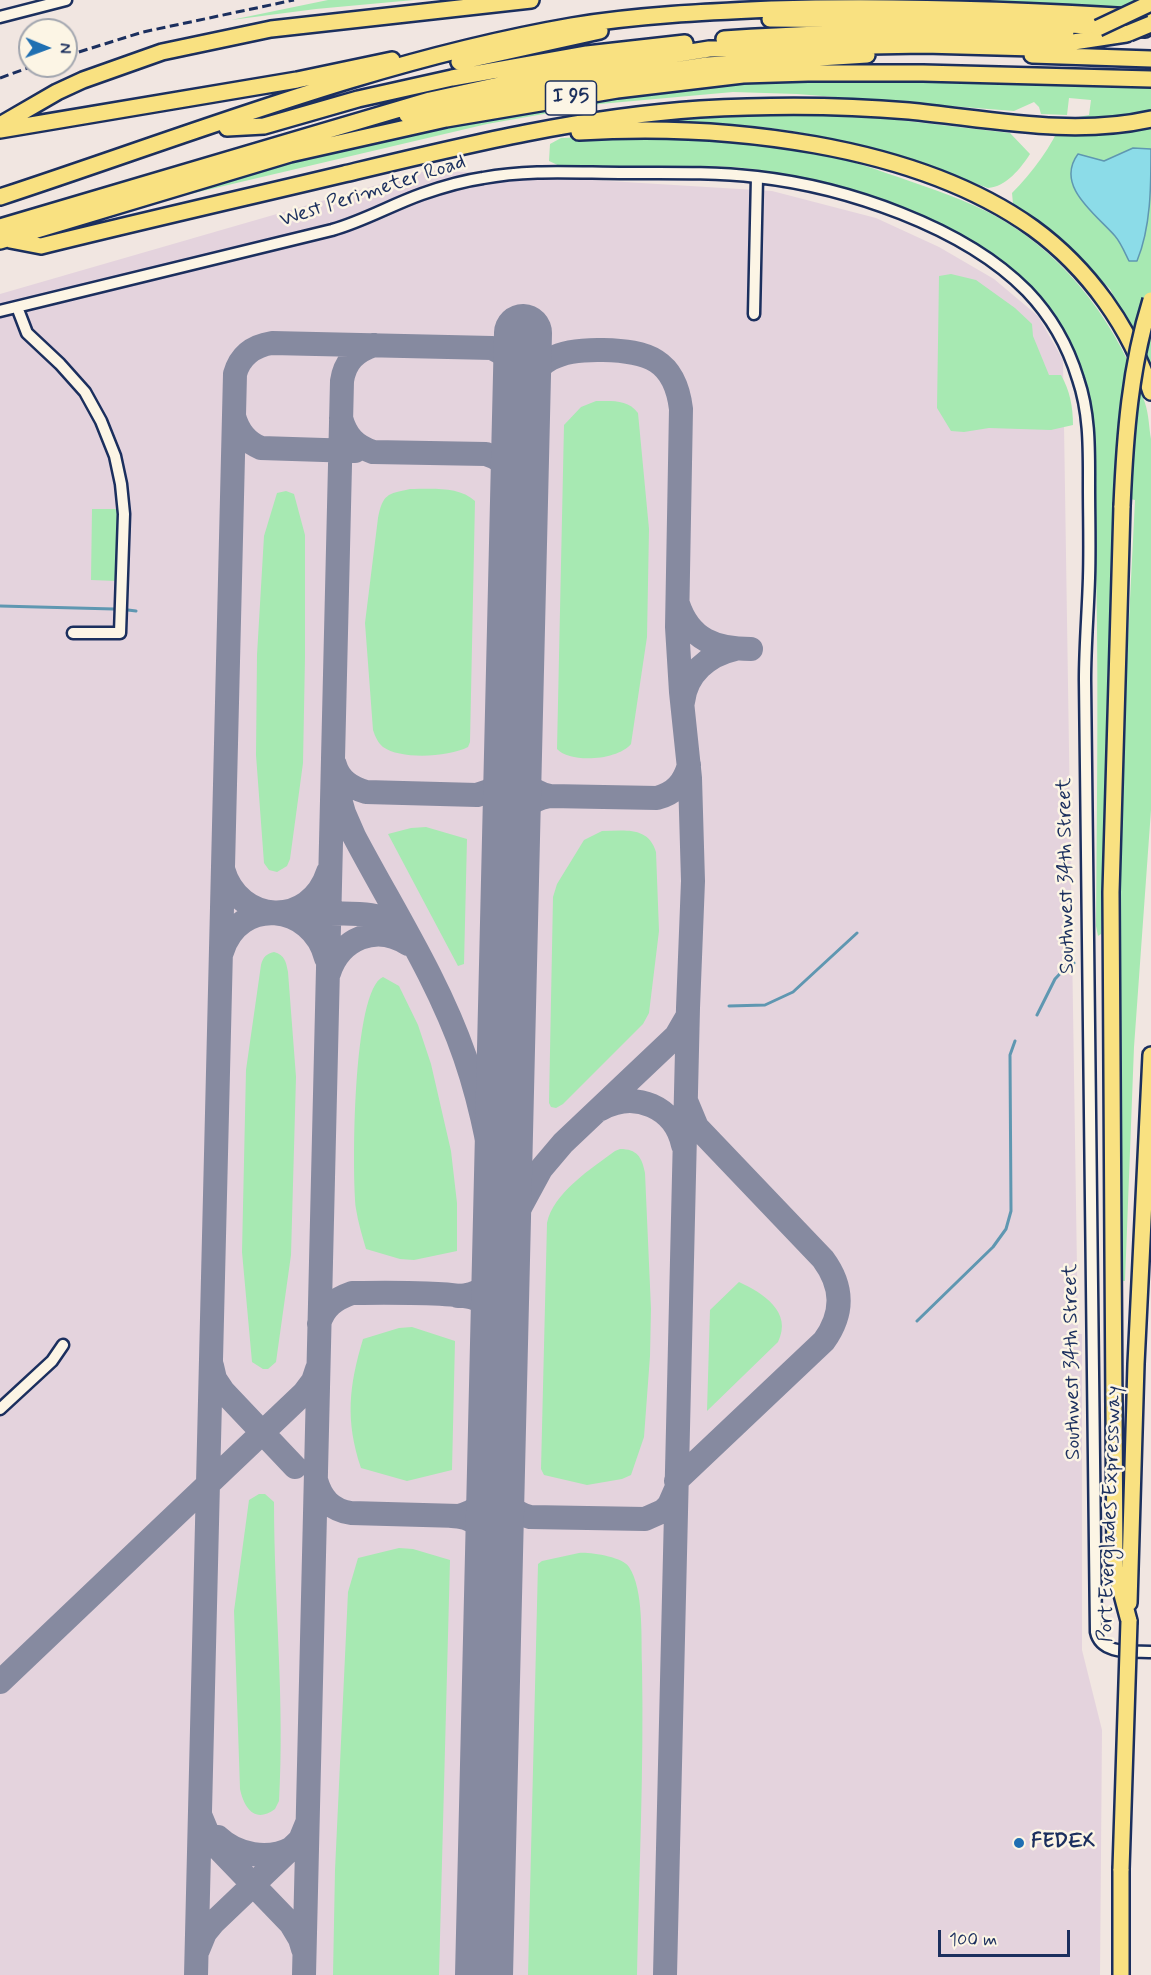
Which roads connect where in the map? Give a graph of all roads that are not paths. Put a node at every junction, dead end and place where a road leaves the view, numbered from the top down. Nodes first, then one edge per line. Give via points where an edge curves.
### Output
1 (66, 0) edge
2 (531, 0) edge
3 (1014, 0) edge
4 (48, 3) edge
5 (1151, 3) edge
6 (994, 9) junction
7 (0, 17) edge
8 (1151, 18) edge
9 (1151, 24) edge
10 (1151, 30) edge
11 (475, 48) junction
12 (1151, 59) edge
13 (1151, 79) edge
14 (1151, 119) edge
15 (0, 125) edge
16 (227, 128) junction
17 (0, 130) edge
18 (309, 134) junction
19 (483, 140) junction
20 (757, 177) junction
21 (0, 197) edge
22 (0, 204) edge
23 (905, 215) joint
24 (2, 236) edge
25 (1151, 300) edge
26 (17, 307) junction
27 (0, 311) edge
28 (754, 314) dead end
29 (1151, 392) edge
30 (73, 633) dead end
31 (1151, 1055) edge
32 (63, 1345) dead end
33 (0, 1409) edge
34 (1129, 1621) junction
35 (1151, 1652) edge
36 (1121, 1975) edge

1 - 4 street
2 - 15 highway via 271,29 162,52 83,80
3 - 6 highway
4 - 7 street
5 - 16 highway, bridge via 1098,28 1029,35 803,33 609,52 442,80 264,126
6 - 8 highway
6 - 11 highway via 841,8 668,15 576,26
9 - 18 highway, bridge via 1129,33 1034,48 924,45 709,49 531,78 430,100
10 - 16 highway via 994,21 767,19 599,32 410,73
11 - 17 highway
11 - 21 highway via 299,96
12 - 18 highway via 925,51 707,65 512,95
13 - 24 highway, I 95 via 807,73 743,75 638,87 446,119 290,154
14 - 19 highway via 1078,127 882,109 780,105 616,118
16 - 22 highway
18 - 24 highway
19 - 24 highway via 41,246
19 - 29 highway via 603,130 732,134 834,149 937,178 1011,213 1069,260 1119,322
20 - 23 street, West Perimeter Road via 833,190
20 - 26 street, West Perimeter Road via 546,172 483,178 422,194 332,230
20 - 28 street
23 - 35 street, Southwest 34th Street via 994,264 1036,301 1069,355 1087,420 1089,573 1085,681 1096,1621 1097,1636 1104,1646
25 - 34 highway, bridge via 1137,350 1125,441 1111,892 1115,1568
26 - 27 street, West Perimeter Road
26 - 30 street via 27,333 85,392 104,427 121,484 124,514 120,633
31 - 34 highway, Port Everglades Expressway
32 - 33 street via 52,1361
34 - 36 highway, Port Everglades Expressway, bridge

